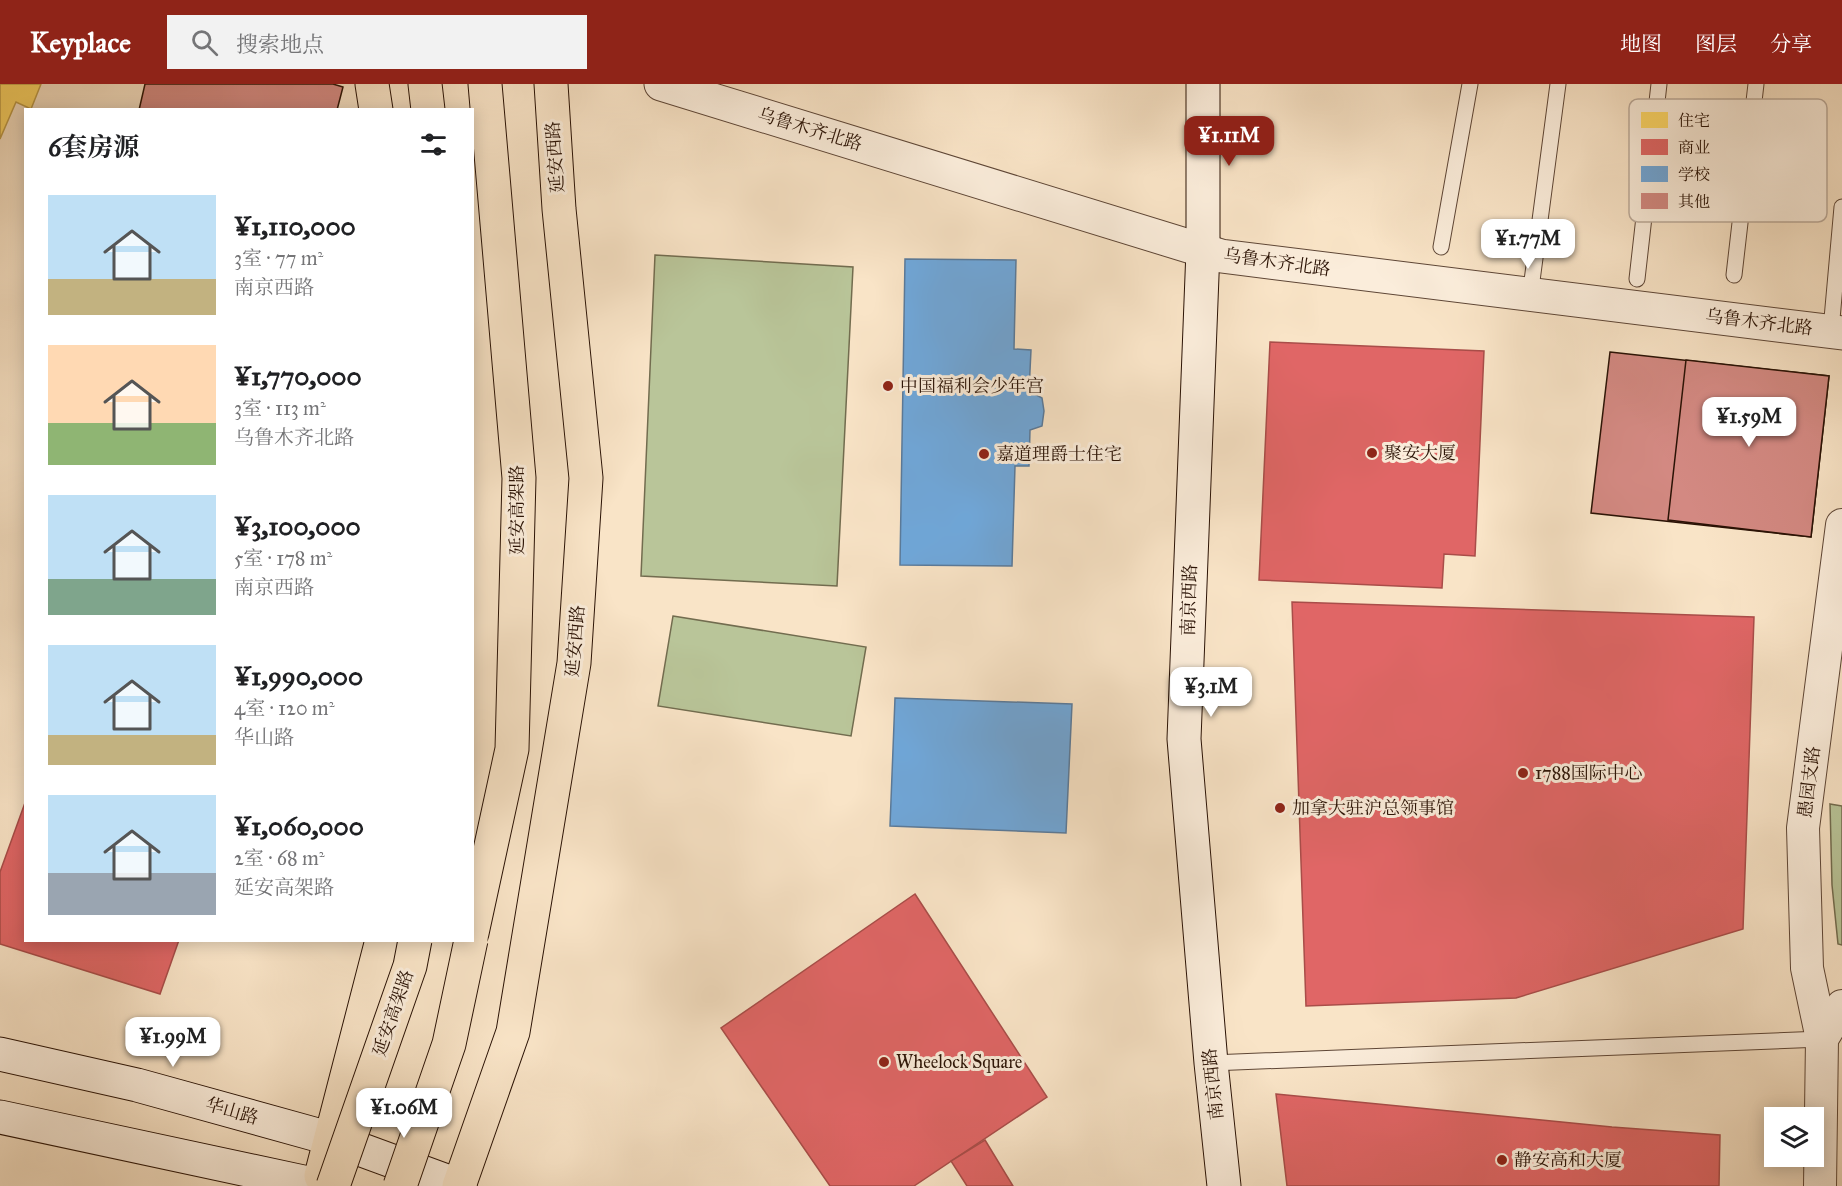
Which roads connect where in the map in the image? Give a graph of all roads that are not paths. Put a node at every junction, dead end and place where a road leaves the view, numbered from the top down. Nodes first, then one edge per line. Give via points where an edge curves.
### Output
1 (372, 84) edge
2 (425, 84) edge
3 (485, 84) edge
4 (550, 84) edge
5 (661, 84) edge
6 (1203, 84) edge
7 (1470, 84) edge
8 (1558, 84) edge
9 (1659, 84) edge
10 (1756, 84) edge
11 (1657, 99) edge
12 (1754, 99) edge
13 (376, 108) edge
14 (428, 108) edge
15 (1842, 207) edge
16 (1643, 222) edge
17 (1740, 222) edge
18 (1441, 247) dead end
19 (1203, 250) junction
20 (1734, 275) dead end
21 (1637, 279) dead end
22 (1530, 296) junction
23 (1836, 331) edge
24 (1842, 525) edge
25 (474, 924) edge
26 (381, 942) edge
27 (415, 942) edge
28 (471, 942) edge
29 (1842, 1006) edge
30 (1822, 1040) junction
31 (0, 1054) edge
32 (1211, 1063) junction
33 (0, 1117) edge
34 (332, 1139) junction
35 (323, 1186) edge
36 (400, 1186) edge
37 (459, 1186) edge
38 (1224, 1186) edge
39 (1820, 1186) edge

1 - 13 main road
2 - 14 main road
3 - 25 main road, 延安高架路 via 519,478 512,749
4 - 37 main road, 延安西路 via 586,478 574,663 513,1032
5 - 19 main road, 乌鲁木齐北路
6 - 19 main road, 南京西路
7 - 18 lane
8 - 22 lane
9 - 11 lane
10 - 12 lane
15 - 23 lane
16 - 21 lane
17 - 20 lane
19 - 22 main road, 乌鲁木齐北路 via 1221,256
19 - 32 main road, 南京西路 via 1184,739
22 - 23 main road, 乌鲁木齐北路
24 - 30 street, 愚园支路 via 1803,828 1807,968
26 - 34 main road
27 - 35 main road, 延安高架路, bridge via 410,966
28 - 36 main road, bridge via 449,1044
29 - 30 street
30 - 32 lane
30 - 39 street, 愚园支路
31 - 34 main road, 华山路 via 137,1085
32 - 38 main road, 南京西路
33 - 35 main road
34 - 35 main road
34 - 37 main road, 华山路

